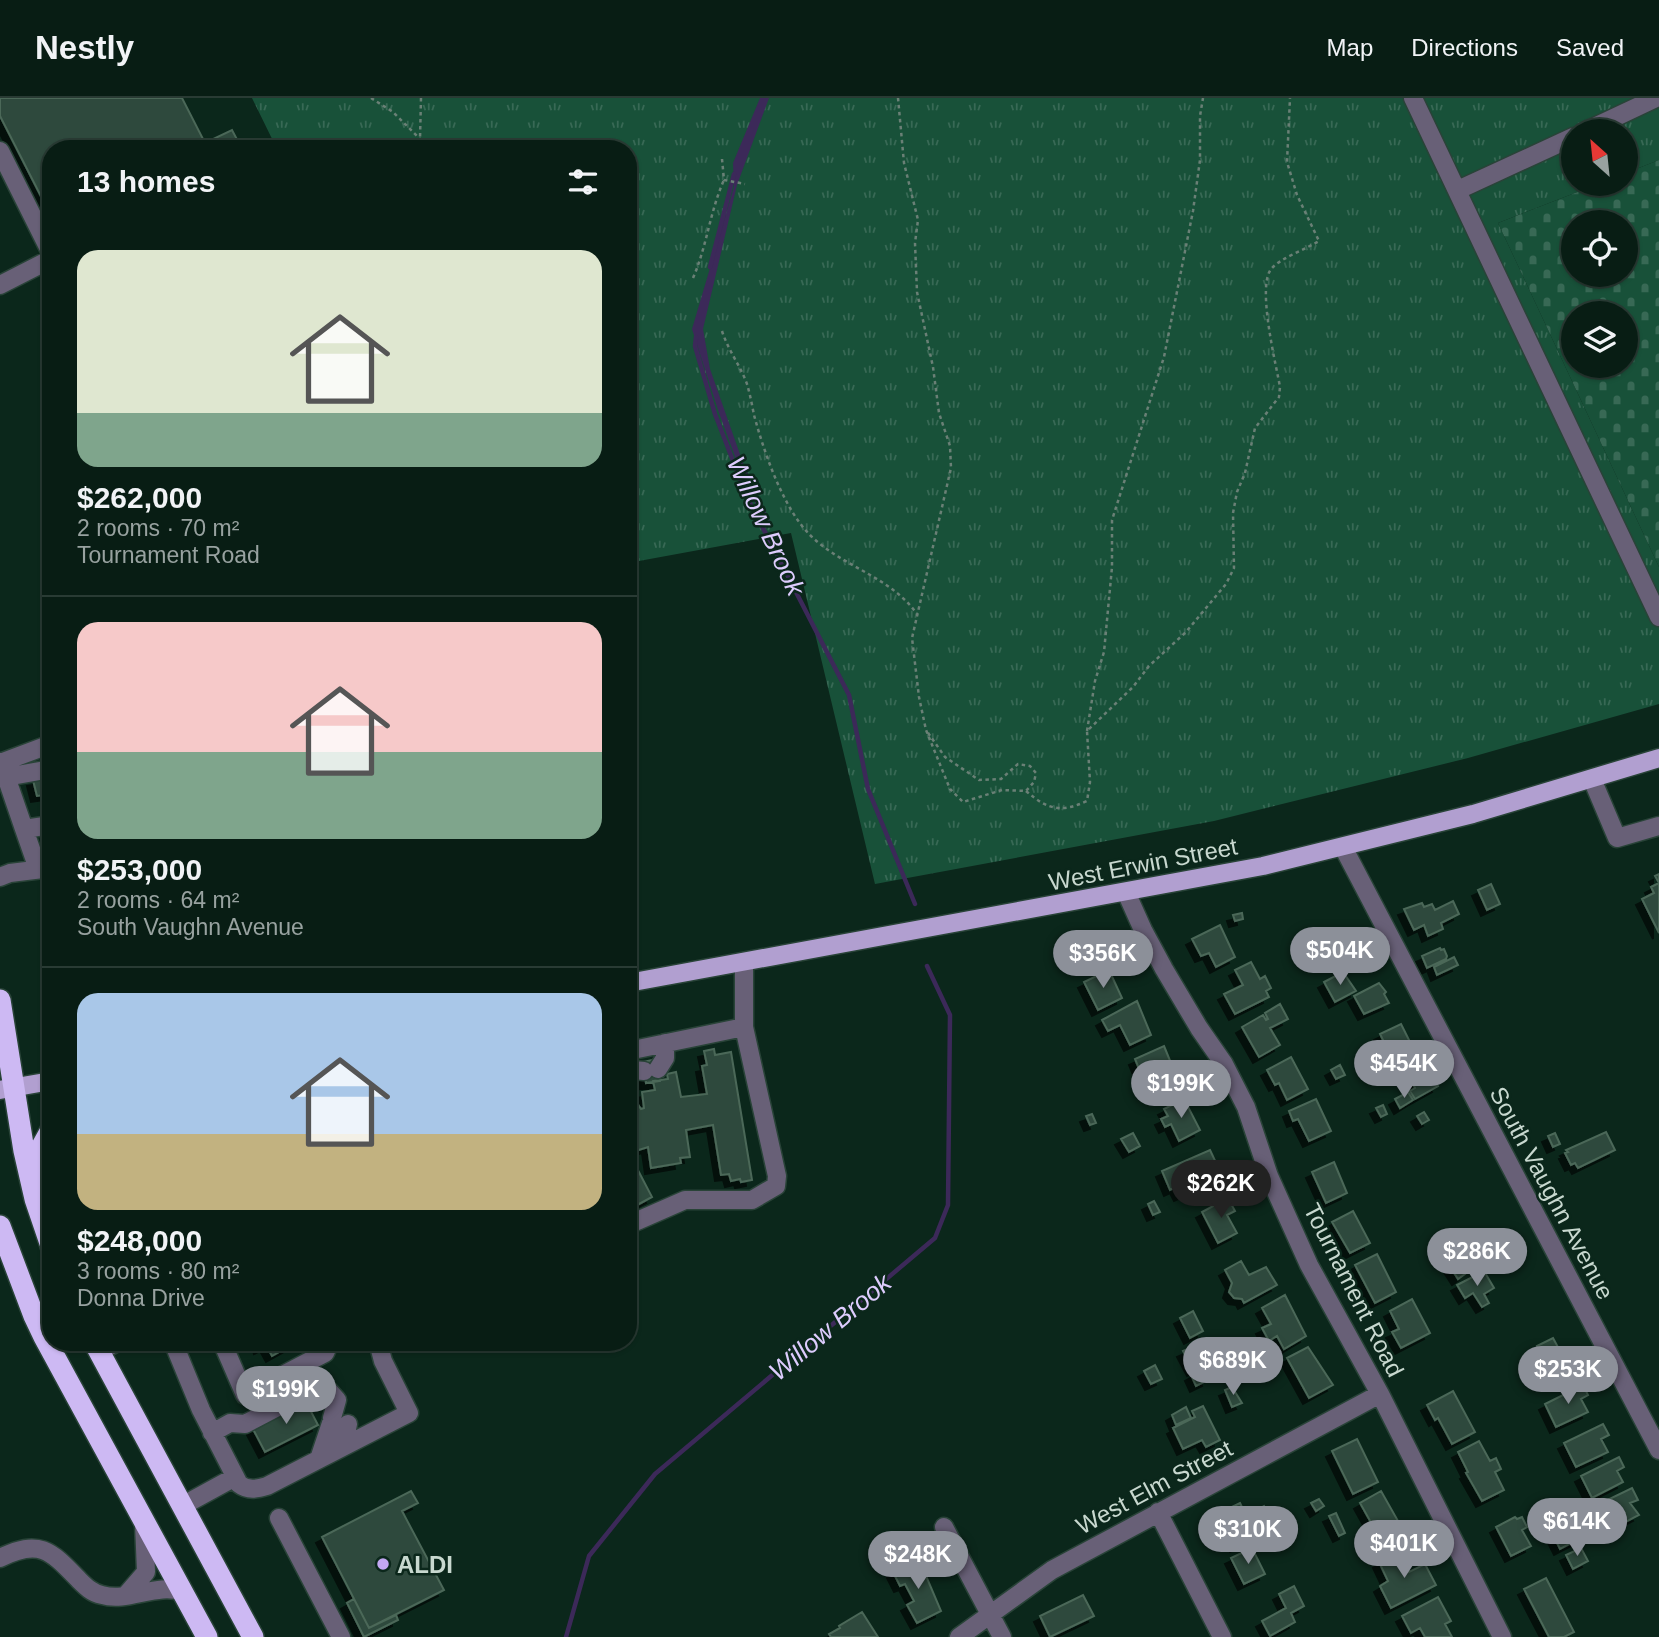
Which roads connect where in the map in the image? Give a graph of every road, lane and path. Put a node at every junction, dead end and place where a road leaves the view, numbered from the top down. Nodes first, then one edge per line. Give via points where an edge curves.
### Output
1 (371, 98) edge
2 (421, 98) edge
3 (898, 98) edge
4 (1203, 98) edge
5 (1290, 98) edge
6 (1413, 98) edge
7 (1656, 98) edge
8 (1611, 119) edge
9 (420, 139) joint
10 (1561, 143) edge
11 (0, 151) edge
12 (722, 159) dead end
13 (726, 180) junction
14 (745, 184) dead end
15 (1458, 190) junction
16 (42, 235) edge
17 (42, 264) edge
18 (693, 278) dead end
19 (0, 285) edge
20 (722, 331) dead end
21 (917, 614) junction
22 (1659, 617) edge
23 (926, 730) junction
24 (1087, 731) junction
25 (42, 748) edge
26 (1659, 758) edge
27 (3, 767) edge
28 (42, 769) edge
29 (1592, 779) junction
30 (1026, 791) junction
31 (42, 826) edge
32 (1659, 826) edge
33 (24, 829) junction
34 (1343, 847) junction
35 (42, 861) edge
36 (42, 871) edge
37 (0, 877) edge
38 (1126, 892) junction
39 (744, 962) junction
40 (637, 981) edge
41 (0, 1000) edge
42 (744, 1027) junction
43 (665, 1043) junction
44 (637, 1049) edge
45 (643, 1069) edge
46 (42, 1082) edge
47 (7, 1088) edge
48 (42, 1146) edge
49 (30, 1182) junction
50 (42, 1219) edge
51 (637, 1221) edge
52 (0, 1226) edge
53 (42, 1331) edge
54 (53, 1351) edge
55 (105, 1351) edge
56 (177, 1351) edge
57 (226, 1351) edge
58 (326, 1351) edge
59 (380, 1351) edge
60 (1380, 1394) junction
61 (212, 1433) junction
62 (1659, 1450) edge
63 (321, 1454) junction
64 (235, 1477) junction
65 (182, 1506) junction
66 (1158, 1512) junction
67 (143, 1518) junction
68 (279, 1518) dead end
69 (944, 1527) dead end
70 (0, 1558) edge
71 (183, 1592) junction
72 (127, 1594) junction
73 (990, 1614) junction
74 (206, 1637) edge
75 (253, 1637) edge
76 (341, 1637) edge
77 (959, 1637) edge
78 (1002, 1637) edge
79 (1222, 1637) edge
80 (1502, 1637) edge

1 - 9 path
2 - 9 path
3 - 21 path via 904,163 918,220 917,292 951,468
4 - 24 path via 1193,211 1164,357 1112,520 1104,652
5 - 24 path via 1287,162 1319,241 1273,267 1266,276 1279,397 1255,428 1237,492 1234,568 1186,632
6 - 15 street
7 - 8 street
10 - 15 street
11 - 16 street
12 - 13 path
13 - 14 path
13 - 18 path via 717,195
15 - 22 street
17 - 19 street
20 - 21 path via 748,387 781,492 809,534 836,556 899,593
21 - 23 path via 912,638
23 - 30 path via 950,789 963,802 1002,790
23 - 30 path via 945,757 979,780 1001,779 1018,764 1030,766 1036,773
24 - 30 path via 1087,801 1069,809 1052,808
25 - 27 street
26 - 29 main road, West Erwin Street
27 - 28 street
27 - 33 street
29 - 32 street via 1617,838
29 - 34 main road, West Erwin Street
31 - 33 street
33 - 35 street
34 - 38 main road, West Erwin Street
34 - 62 street, South Vaughn Avenue
36 - 37 street
38 - 39 main road, West Erwin Street
38 - 60 street, Tournament Road via 1164,969 1246,1107 1269,1176 1309,1265
39 - 40 main road, West Erwin Street
39 - 42 street
41 - 47 highway
42 - 43 street
42 - 51 street via 777,1165 776,1186 752,1200 685,1200
43 - 44 street
43 - 45 street via 665,1058
46 - 47 main road
47 - 49 highway
48 - 49 highway
49 - 50 highway
52 - 53 highway
54 - 67 highway
55 - 65 highway
56 - 61 street
57 - 58 street via 244,1395
59 - 63 street via 409,1413
60 - 66 street, West Elm Street
60 - 80 street, Tournament Road
61 - 63 street via 230,1423 245,1424 315,1388 326,1388 346,1434
61 - 64 street
63 - 64 street via 257,1489 244,1488
64 - 65 street
65 - 75 highway
66 - 73 street, West Elm Street via 1052,1570
66 - 79 street
67 - 71 highway
67 - 72 street via 146,1572
68 - 76 street
69 - 73 street
70 - 72 street via 39,1547 93,1592 112,1597
71 - 72 street via 166,1589
71 - 74 highway
73 - 77 street, West Elm Street
73 - 78 street

